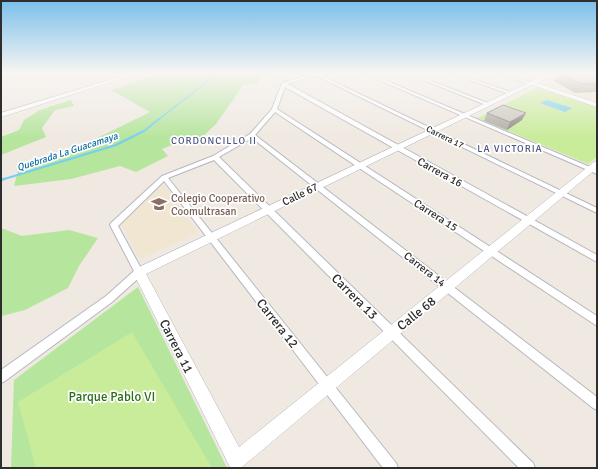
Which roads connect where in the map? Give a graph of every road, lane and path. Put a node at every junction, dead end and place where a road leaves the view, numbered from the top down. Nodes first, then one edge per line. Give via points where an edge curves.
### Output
1 (66, 95) edge
2 (280, 95) edge
3 (303, 95) edge
4 (358, 95) edge
5 (417, 95) edge
6 (464, 95) edge
7 (507, 95) edge
8 (567, 95) edge
9 (488, 104) junction
10 (597, 105) edge
11 (274, 109) junction
12 (1, 115) edge
13 (465, 115) junction
14 (432, 131) junction
15 (252, 135) junction
16 (397, 148) junction
17 (215, 157) junction
18 (360, 166) junction
19 (595, 169) edge
20 (164, 177) junction
21 (318, 186) junction
22 (562, 193) junction
23 (268, 210) junction
24 (597, 211) edge
25 (528, 221) junction
26 (211, 237) junction
27 (491, 251) junction
28 (597, 259) edge
29 (139, 272) junction
30 (448, 287) junction
31 (597, 321) edge
32 (392, 333) junction
33 (1, 377) edge
34 (327, 386) junction
35 (597, 404) edge
36 (238, 465) edge
37 (391, 468) edge
38 (528, 468) edge

1 - 12 street
2 - 11 street
3 - 16 street, Carrera 16
4 - 14 street, Carrera 17
5 - 13 street
6 - 9 street
7 - 9 street, Calle 67
8 - 10 street
9 - 13 street, Calle 67
11 - 15 street
11 - 18 street, Carrera 15
13 - 14 street, Calle 67
13 - 19 street
14 - 16 street, Calle 67
14 - 22 street, Carrera 17
15 - 17 street
15 - 21 street, Carrera 14
16 - 18 street, Calle 67
16 - 25 street, Carrera 16
17 - 20 street
17 - 23 street, Carrera 13
18 - 21 street, Calle 67
18 - 27 street, Carrera 15
19 - 22 street, Calle 68
20 - 26 street, Carrera 12
20 - 29 street, Carrera 11 via 114,225
21 - 23 street, Calle 67
21 - 30 street, Carrera 14
22 - 24 street, Carrera 17
22 - 25 street, Calle 68
23 - 26 street, Calle 67
23 - 32 street, Carrera 13
25 - 27 street, Calle 68
25 - 28 street, Carrera 16
26 - 29 street, Calle 67
26 - 34 street, Carrera 12
27 - 30 street, Calle 68
27 - 31 street, Carrera 15
29 - 33 street, Calle 67 via 109,299
29 - 36 street, Carrera 11
30 - 32 street, Calle 68
30 - 35 street, Carrera 14
32 - 34 street, Calle 68
32 - 38 street, Carrera 13
34 - 36 street, Calle 68
34 - 37 street, Carrera 12

